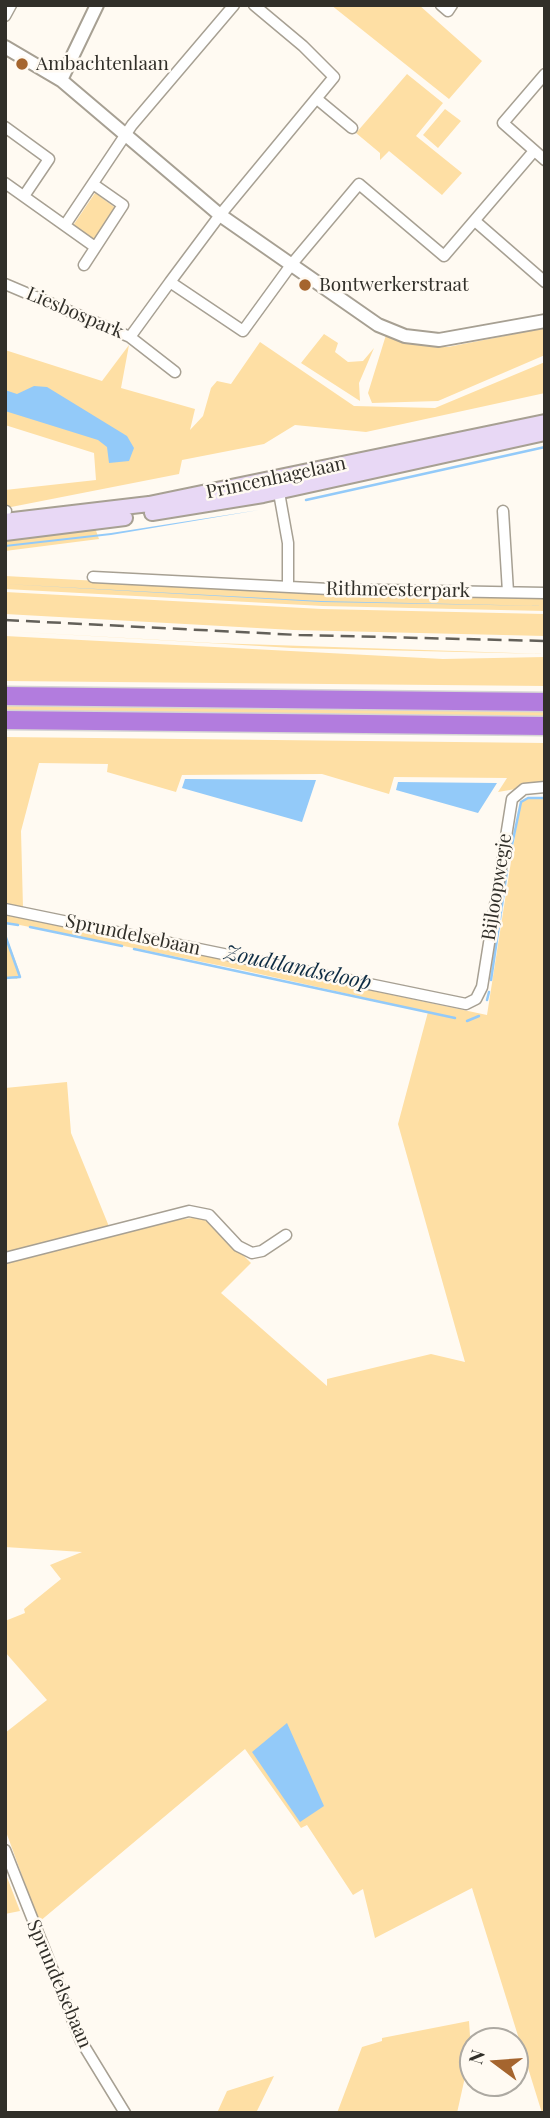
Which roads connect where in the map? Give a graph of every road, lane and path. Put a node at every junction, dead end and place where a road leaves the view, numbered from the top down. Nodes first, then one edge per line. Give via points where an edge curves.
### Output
1 (11, 5) edge
2 (97, 5) edge
3 (234, 5) edge
4 (254, 5) edge
5 (5, 16) edge
6 (5, 47) edge
7 (545, 74) edge
8 (61, 80) junction
9 (317, 99) junction
10 (5, 127) edge
11 (352, 128) dead end
12 (127, 136) junction
13 (534, 151) junction
14 (545, 160) edge
15 (5, 183) edge
16 (93, 184) junction
17 (24, 196) junction
18 (220, 215) junction
19 (475, 221) junction
20 (65, 225) junction
21 (95, 247) junction
22 (84, 265) dead end
23 (291, 265) junction
24 (170, 282) junction
25 (545, 282) edge
26 (5, 284) edge
27 (545, 321) edge
28 (130, 337) junction
29 (176, 372) dead end
30 (545, 422) edge
31 (545, 433) edge
32 (278, 485) junction
33 (502, 511) dead end
34 (6, 515) edge
35 (5, 533) edge
36 (93, 577) dead end
37 (288, 587) junction
38 (508, 592) junction
39 (545, 593) edge
40 (5, 696) edge
41 (545, 702) edge
42 (5, 720) edge
43 (545, 726) edge
44 (545, 787) edge
45 (5, 909) edge
46 (466, 1004) joint
47 (286, 1235) dead end
48 (5, 1258) edge
49 (5, 1850) edge
50 (125, 2113) edge

1 - 5 street
2 - 8 street
3 - 12 street
4 - 9 street via 333,74
6 - 8 street
7 - 13 street via 503,123
8 - 12 street
9 - 11 street
9 - 18 street
10 - 17 street via 49,159
12 - 16 street
12 - 18 street
13 - 14 street
13 - 19 street
15 - 17 street
16 - 20 street
16 - 21 street via 123,205
17 - 20 street
18 - 23 street
18 - 24 street
19 - 23 street via 444,256 359,184
19 - 25 street
20 - 21 street
21 - 22 street
23 - 24 street via 243,331
23 - 27 street via 369,319 405,336 448,339
24 - 28 street
26 - 28 street, Liesbospark
28 - 29 street, Liesbospark
30 - 32 main road, Princenhagelaan
31 - 32 main road, Princenhagelaan
32 - 34 main road, Princenhagelaan via 149,504
32 - 35 main road, Princenhagelaan via 93,523
32 - 37 street via 288,543
33 - 38 street
36 - 37 street, Rithmeesterpark
37 - 38 street, Rithmeesterpark
38 - 39 street, Rithmeesterpark
40 - 41 highway
42 - 43 highway
44 - 46 street, Bijloopwegje via 520,790 512,799 482,987 476,999
45 - 46 street, Sprundelsebaan
47 - 48 street via 252,1253 238,1246 209,1216 189,1211
49 - 50 street, Sprundelsebaan via 81,2041

